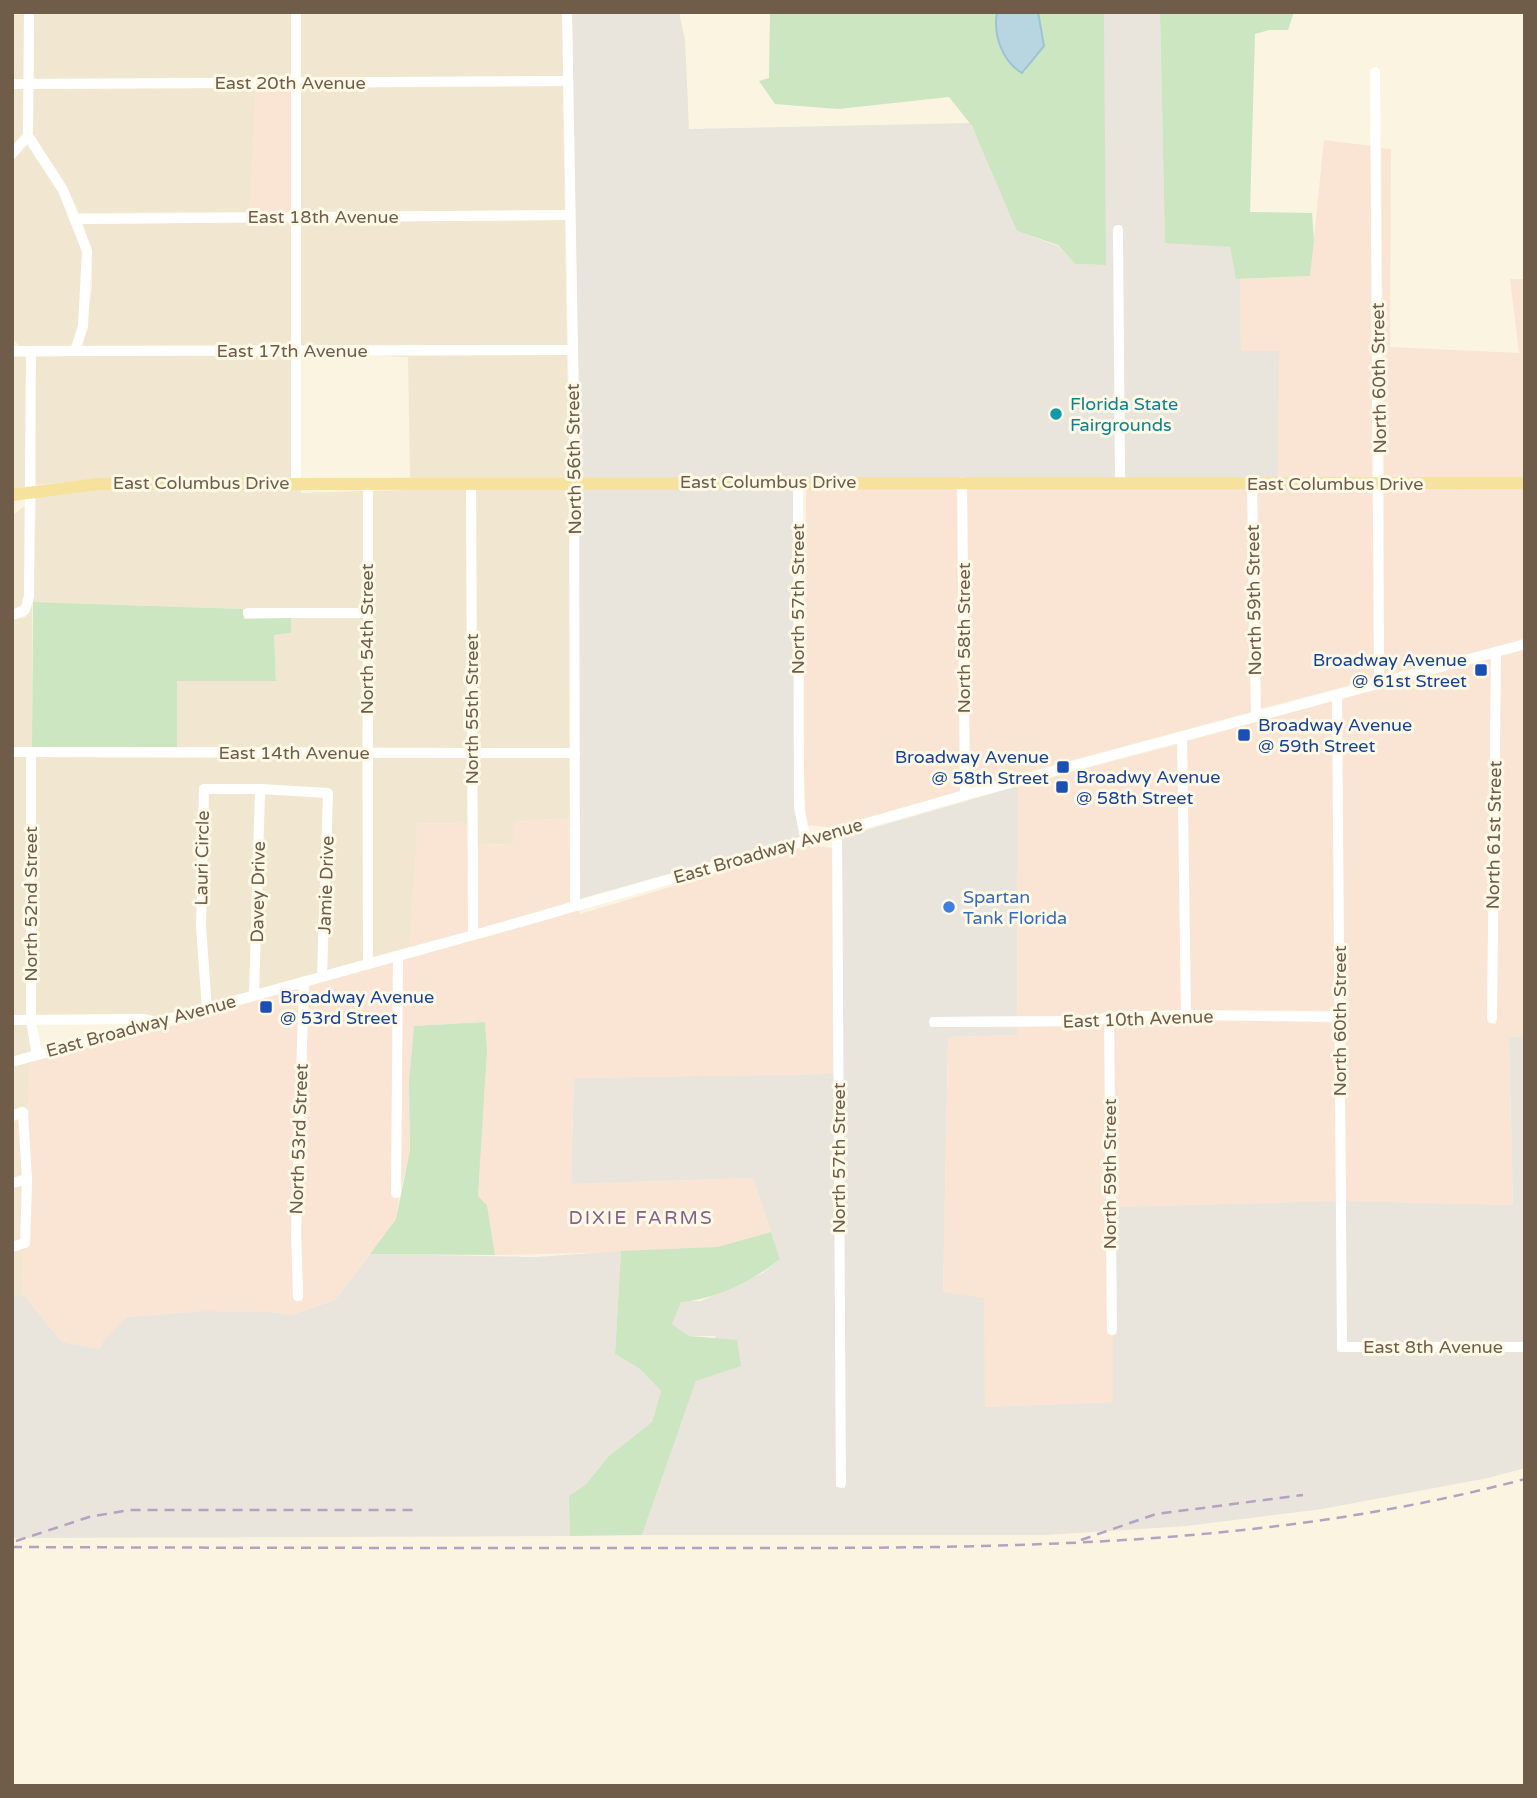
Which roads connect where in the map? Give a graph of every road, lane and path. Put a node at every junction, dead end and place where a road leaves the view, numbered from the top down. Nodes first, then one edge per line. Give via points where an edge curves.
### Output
1 (30, 12) edge
2 (296, 12) edge
3 (567, 12) edge
4 (1375, 72) dead end
5 (567, 81) junction
6 (296, 83) junction
7 (12, 84) edge
8 (29, 84) junction
9 (28, 136) junction
10 (12, 154) edge
11 (569, 215) junction
12 (296, 217) junction
13 (76, 219) junction
14 (1118, 230) dead end
15 (14, 349) edge
16 (572, 350) junction
17 (31, 351) junction
18 (75, 351) junction
19 (296, 351) junction
20 (798, 482) junction
21 (962, 482) junction
22 (296, 483) junction
23 (368, 483) junction
24 (471, 483) junction
25 (574, 483) junction
26 (1120, 483) junction
27 (1380, 483) junction
28 (1525, 483) edge
29 (1252, 484) junction
30 (31, 491) junction
31 (12, 495) edge
32 (248, 613) dead end
33 (367, 613) junction
34 (12, 615) edge
35 (1525, 644) edge
36 (1496, 652) junction
37 (1379, 683) junction
38 (1337, 695) junction
39 (1256, 716) junction
40 (1182, 737) junction
41 (12, 752) edge
42 (32, 752) junction
43 (367, 753) junction
44 (472, 753) junction
45 (575, 753) junction
46 (260, 789) junction
47 (328, 793) joint
48 (965, 795) junction
49 (837, 833) junction
50 (806, 841) junction
51 (575, 906) junction
52 (473, 935) junction
53 (398, 956) junction
54 (368, 964) junction
55 (322, 976) junction
56 (304, 982) junction
57 (254, 995) junction
58 (207, 1009) junction
59 (1186, 1015) junction
60 (1109, 1017) junction
61 (1341, 1017) junction
62 (1492, 1018) dead end
63 (12, 1020) edge
64 (32, 1020) junction
65 (934, 1022) dead end
66 (158, 1023) junction
67 (37, 1055) junction
68 (12, 1062) edge
69 (12, 1116) edge
70 (27, 1179) junction
71 (12, 1183) edge
72 (396, 1193) dead end
73 (12, 1247) edge
74 (298, 1296) dead end
75 (1112, 1330) dead end
76 (1342, 1347) joint
77 (1525, 1347) edge
78 (841, 1483) dead end

1 - 8 street
2 - 6 street
3 - 5 street, North 56th Street
4 - 27 street, North 60th Street
5 - 6 street, East 20th Avenue
5 - 11 street, North 56th Street
6 - 8 street, East 20th Avenue
6 - 12 street
7 - 8 street, East 20th Avenue
8 - 9 street
9 - 10 street
9 - 13 street
11 - 12 street, East 18th Avenue
11 - 16 street, North 56th Street
12 - 13 street, East 18th Avenue
12 - 19 street
13 - 18 street via 87,251 88,289
14 - 26 street
15 - 17 street, East 17th Avenue
16 - 19 street, East 17th Avenue
16 - 25 street, North 56th Street
17 - 18 street, East 17th Avenue
17 - 30 street
18 - 19 street, East 17th Avenue
19 - 22 street
20 - 21 main road, East Columbus Drive
20 - 25 main road, East Columbus Drive
20 - 50 street, North 57th Street via 799,807
21 - 26 main road, East Columbus Drive
21 - 48 street, North 58th Street
22 - 23 main road, East Columbus Drive
22 - 30 main road, East Columbus Drive via 98,484
23 - 24 main road, East Columbus Drive
23 - 33 street, North 54th Street
24 - 25 main road, East Columbus Drive
24 - 44 street, North 55th Street
25 - 45 street, North 56th Street
26 - 29 main road, East Columbus Drive
27 - 28 main road, East Columbus Drive
27 - 29 main road, East Columbus Drive
27 - 37 street, North 60th Street
29 - 39 street, North 59th Street
30 - 31 main road, East Columbus Drive
30 - 34 street via 29,596 25,610
32 - 33 street
33 - 43 street, North 54th Street
35 - 36 street, East Broadway Avenue
36 - 37 street, East Broadway Avenue
36 - 62 street, North 61st Street
37 - 38 street, East Broadway Avenue
38 - 39 street, East Broadway Avenue
38 - 61 street, North 60th Street
39 - 40 street, East Broadway Avenue
40 - 48 street, East Broadway Avenue
40 - 59 street
41 - 42 street, East 14th Avenue
42 - 43 street, East 14th Avenue
42 - 64 street, North 52nd Street
43 - 44 street, East 14th Avenue
43 - 54 street, North 54th Street
44 - 45 street, East 14th Avenue
44 - 52 street, North 55th Street
45 - 51 street, North 56th Street
46 - 47 street, Lauri Circle
46 - 57 street, Davey Drive
46 - 58 street, Lauri Circle via 204,789 201,926
47 - 55 street, Jamie Drive
48 - 49 street, East Broadway Avenue
49 - 50 street, East Broadway Avenue
49 - 78 street, North 57th Street
50 - 51 street, East Broadway Avenue
51 - 52 street, East Broadway Avenue
52 - 53 street, East Broadway Avenue
53 - 54 street, East Broadway Avenue
53 - 72 street
54 - 55 street, East Broadway Avenue
55 - 56 street, East Broadway Avenue
56 - 57 street, East Broadway Avenue
56 - 74 street, North 53rd Street
57 - 58 street, East Broadway Avenue
58 - 66 street, East Broadway Avenue
59 - 60 street, East 10th Avenue
59 - 61 street, East 10th Avenue
60 - 65 street, East 10th Avenue via 1095,1021
60 - 75 street, North 59th Street
61 - 76 street, North 60th Street
63 - 64 street
64 - 66 street via 144,1019
64 - 67 street, North 52nd Street
66 - 67 street, East Broadway Avenue
67 - 68 street, East Broadway Avenue
69 - 70 street via 23,1112
70 - 71 street
70 - 73 street via 25,1243
76 - 77 street, East 8th Avenue

